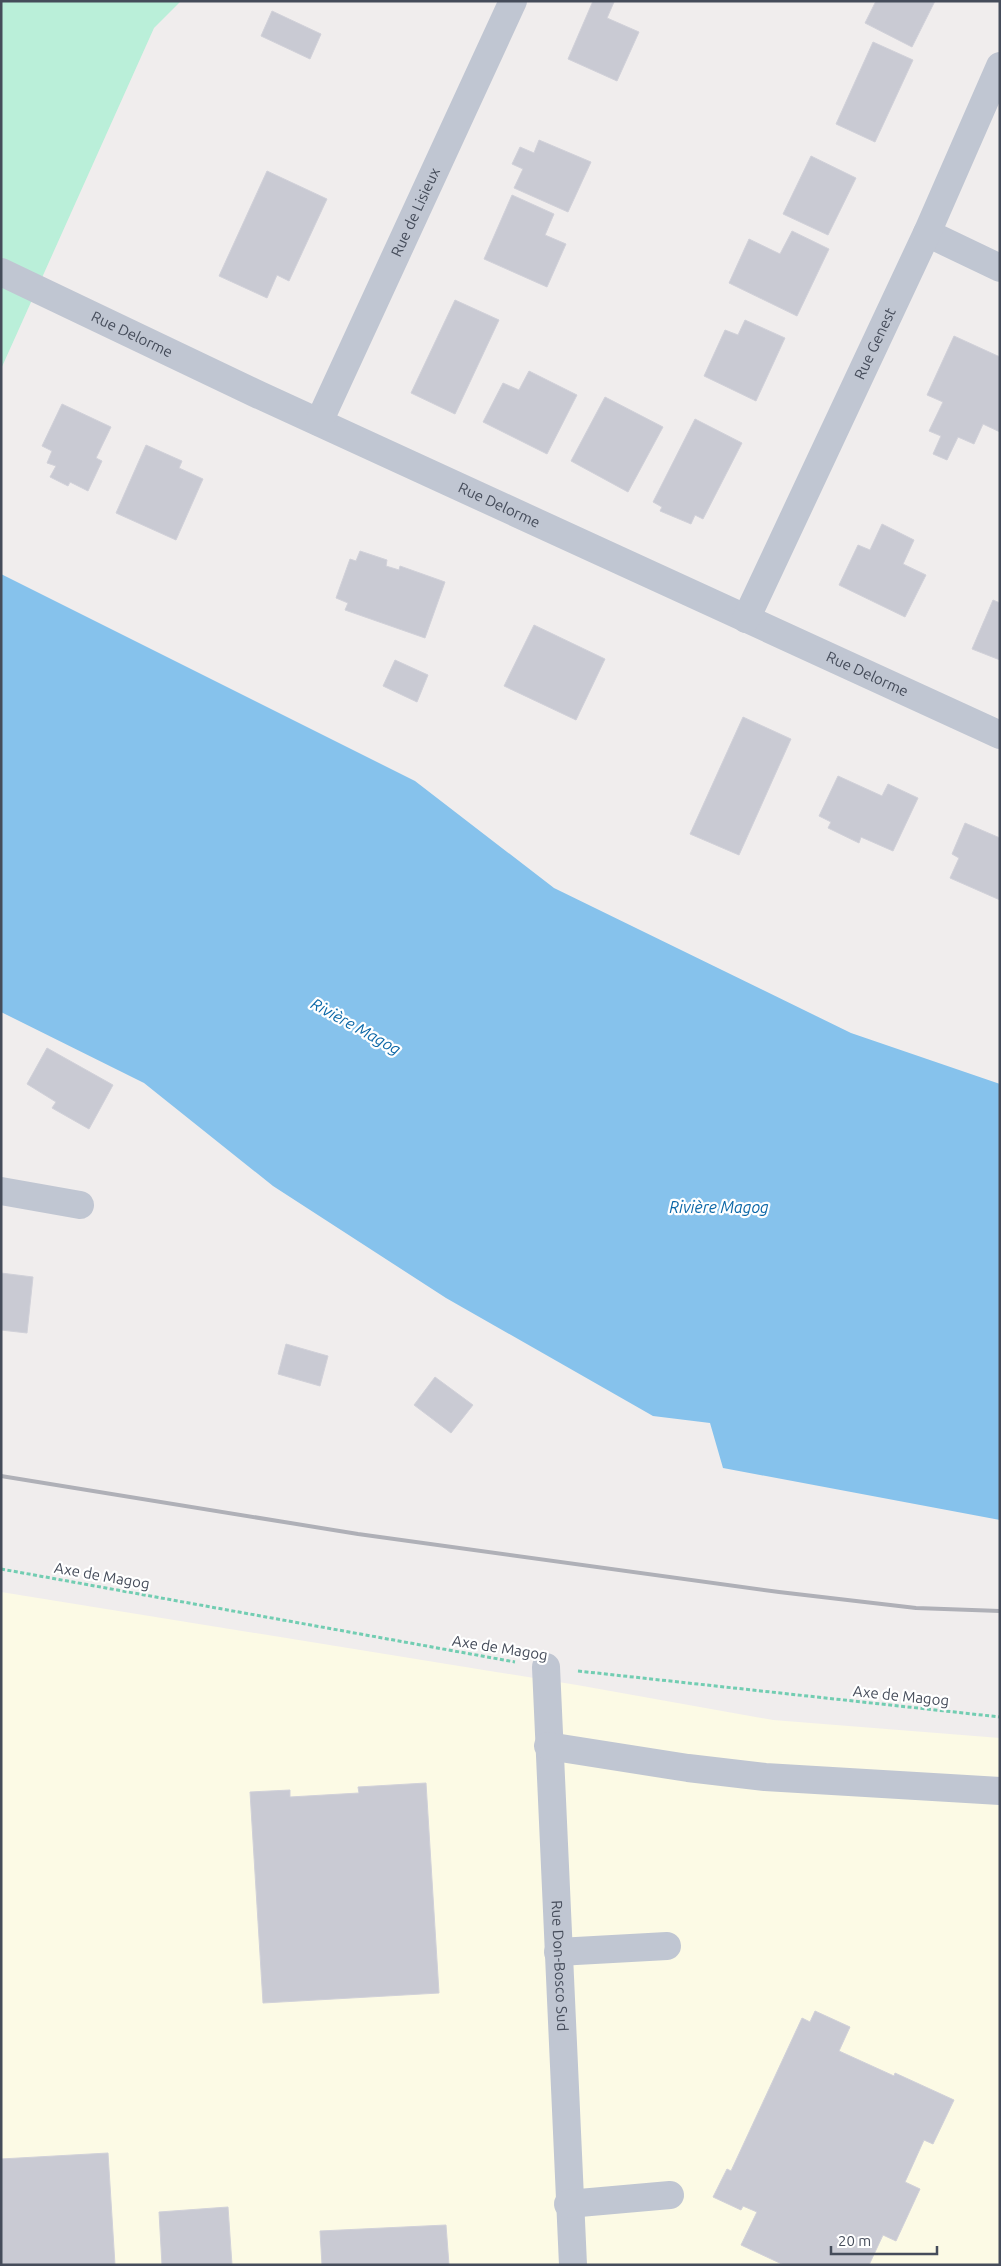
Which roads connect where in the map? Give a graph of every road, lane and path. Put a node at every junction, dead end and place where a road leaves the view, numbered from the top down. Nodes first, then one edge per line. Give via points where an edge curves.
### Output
1 (513, 1) edge
2 (1000, 66) edge
3 (927, 233) junction
4 (1000, 268) edge
5 (1, 272) edge
6 (320, 422) junction
7 (746, 619) junction
8 (1000, 735) edge
9 (1, 1191) edge
10 (80, 1205) dead end
11 (1, 1569) edge
12 (546, 1667) junction
13 (1000, 1717) edge
14 (548, 1746) junction
15 (1000, 1791) edge
16 (666, 1946) dead end
17 (558, 1952) junction
18 (670, 2195) dead end
19 (568, 2204) junction
20 (573, 2265) edge

1 - 6 street, Rue de Lisieux
2 - 3 street, Rue Genest
3 - 4 street
3 - 7 street, Rue Genest
5 - 6 street, Rue Delorme
6 - 7 street, Rue Delorme
7 - 8 street, Rue Delorme
9 - 10 street
11 - 12 path, Axe de Magog
12 - 13 path, Axe de Magog
12 - 14 street, Rue Don-Bosco Sud
14 - 15 street via 765,1777
14 - 17 street, Rue Don-Bosco Sud
16 - 17 street
17 - 19 street, Rue Don-Bosco Sud
18 - 19 street
19 - 20 street, Rue Don-Bosco Sud

